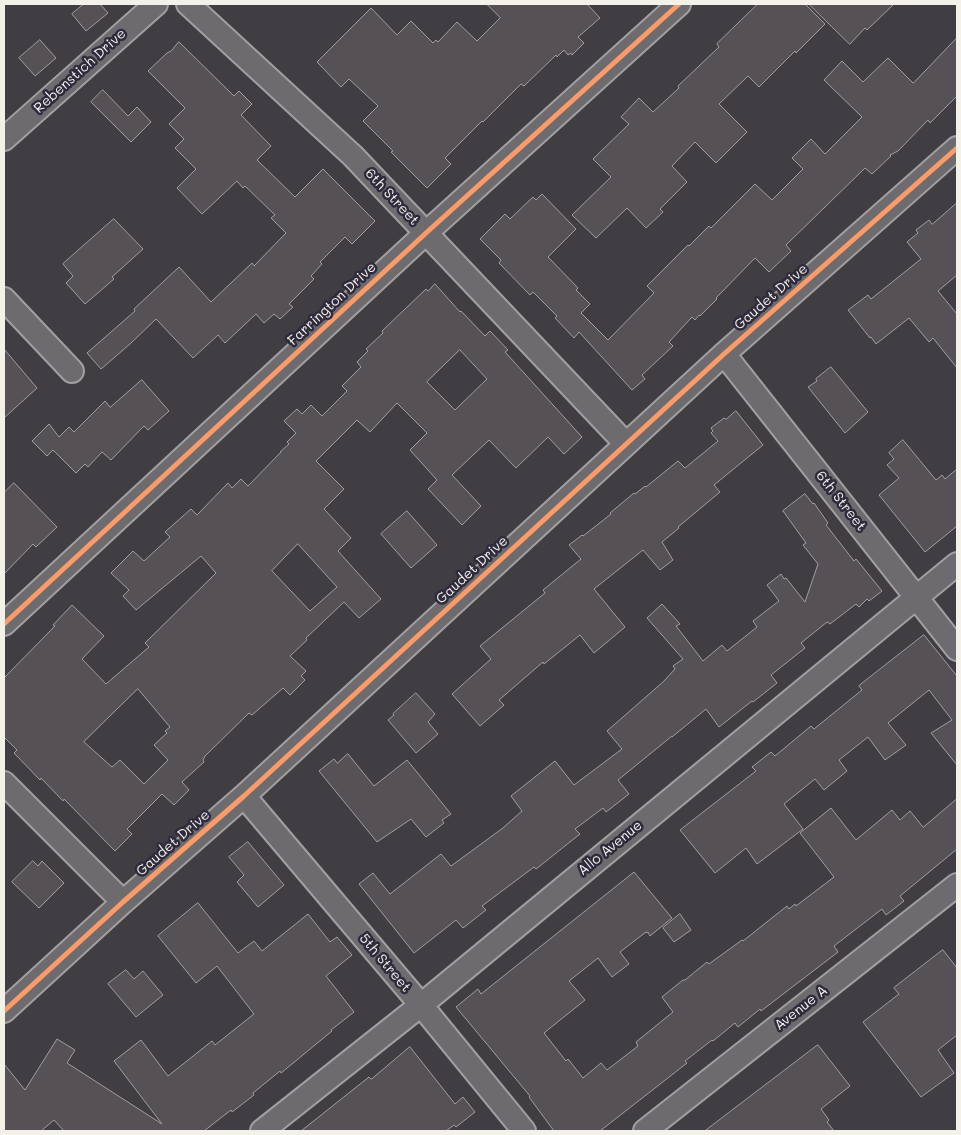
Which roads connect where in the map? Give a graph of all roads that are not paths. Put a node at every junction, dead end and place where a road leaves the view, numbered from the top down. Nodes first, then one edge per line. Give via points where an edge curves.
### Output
1 (156, 4) edge
2 (188, 4) edge
3 (679, 4) edge
4 (4, 139) edge
5 (957, 148) edge
6 (426, 233) junction
7 (4, 299) edge
8 (724, 354) junction
9 (72, 370) dead end
10 (626, 444) junction
11 (957, 564) edge
12 (916, 597) junction
13 (4, 624) edge
14 (957, 649) edge
15 (4, 783) edge
16 (244, 796) junction
17 (957, 885) edge
18 (123, 902) junction
19 (421, 1005) junction
20 (4, 1011) edge
21 (262, 1131) edge
22 (524, 1131) edge
23 (645, 1131) edge

1 - 4 street, Rebenstich Drive
2 - 6 street, 6th Street via 353,156
3 - 6 street, Farrington Drive
5 - 8 street, Gaudet Drive
6 - 10 street, 6th Street
6 - 13 street, Farrington Drive
7 - 9 street
8 - 10 street, Gaudet Drive
8 - 12 street, 6th Street
10 - 16 street, Gaudet Drive
11 - 12 street, Allo Avenue
12 - 14 street, 6th Street
12 - 19 street, Allo Avenue
15 - 18 street
16 - 18 street, Gaudet Drive
16 - 19 street, 5th Street
17 - 23 street, Avenue A
18 - 20 street, Gaudet Drive
19 - 21 street, Allo Avenue
19 - 22 street, 5th Street

